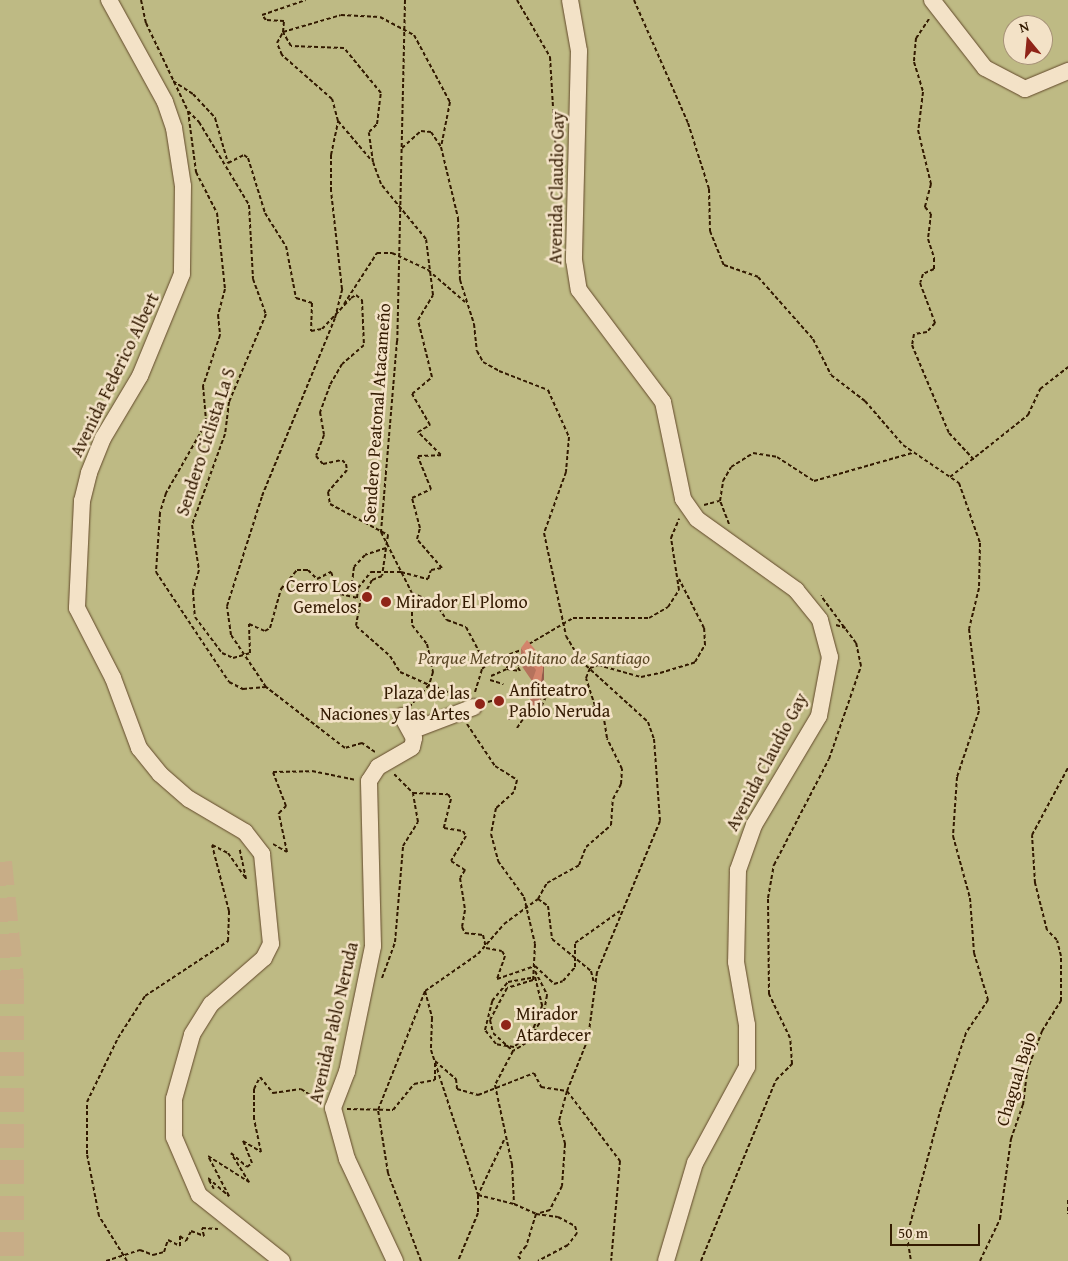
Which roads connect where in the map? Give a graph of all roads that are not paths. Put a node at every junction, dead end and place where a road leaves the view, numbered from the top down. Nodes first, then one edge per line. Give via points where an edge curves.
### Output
1 (109, 0) edge
2 (570, 0) edge
3 (932, 8) edge
4 (1068, 70) edge
5 (474, 707) road end
6 (402, 716) road end
7 (410, 731) junction
8 (282, 1261) edge
9 (395, 1261) edge
10 (666, 1261) edge

1 - 8 street, Avenida Federico Albert via 154,80 174,128 182,186 182,274 140,376 103,438 89,473 82,501 77,608 113,678 139,748 188,798 245,832 262,854 271,944 264,958 222,994 201,1020 184,1056 174,1099 174,1137 189,1179 199,1195
2 - 10 street, Avenida Claudio Gay via 579,51 574,260 579,290 663,402 689,508 697,519 782,577 800,595 820,620 830,657 819,716 754,825 738,870 736,962 747,1025 747,1067 695,1163
3 - 4 street, bridge via 991,72 1025,88
5 - 7 street
6 - 7 street
7 - 9 street, Avenida Pablo Neruda via 412,747 384,764 369,781 373,946 337,1109 342,1146

